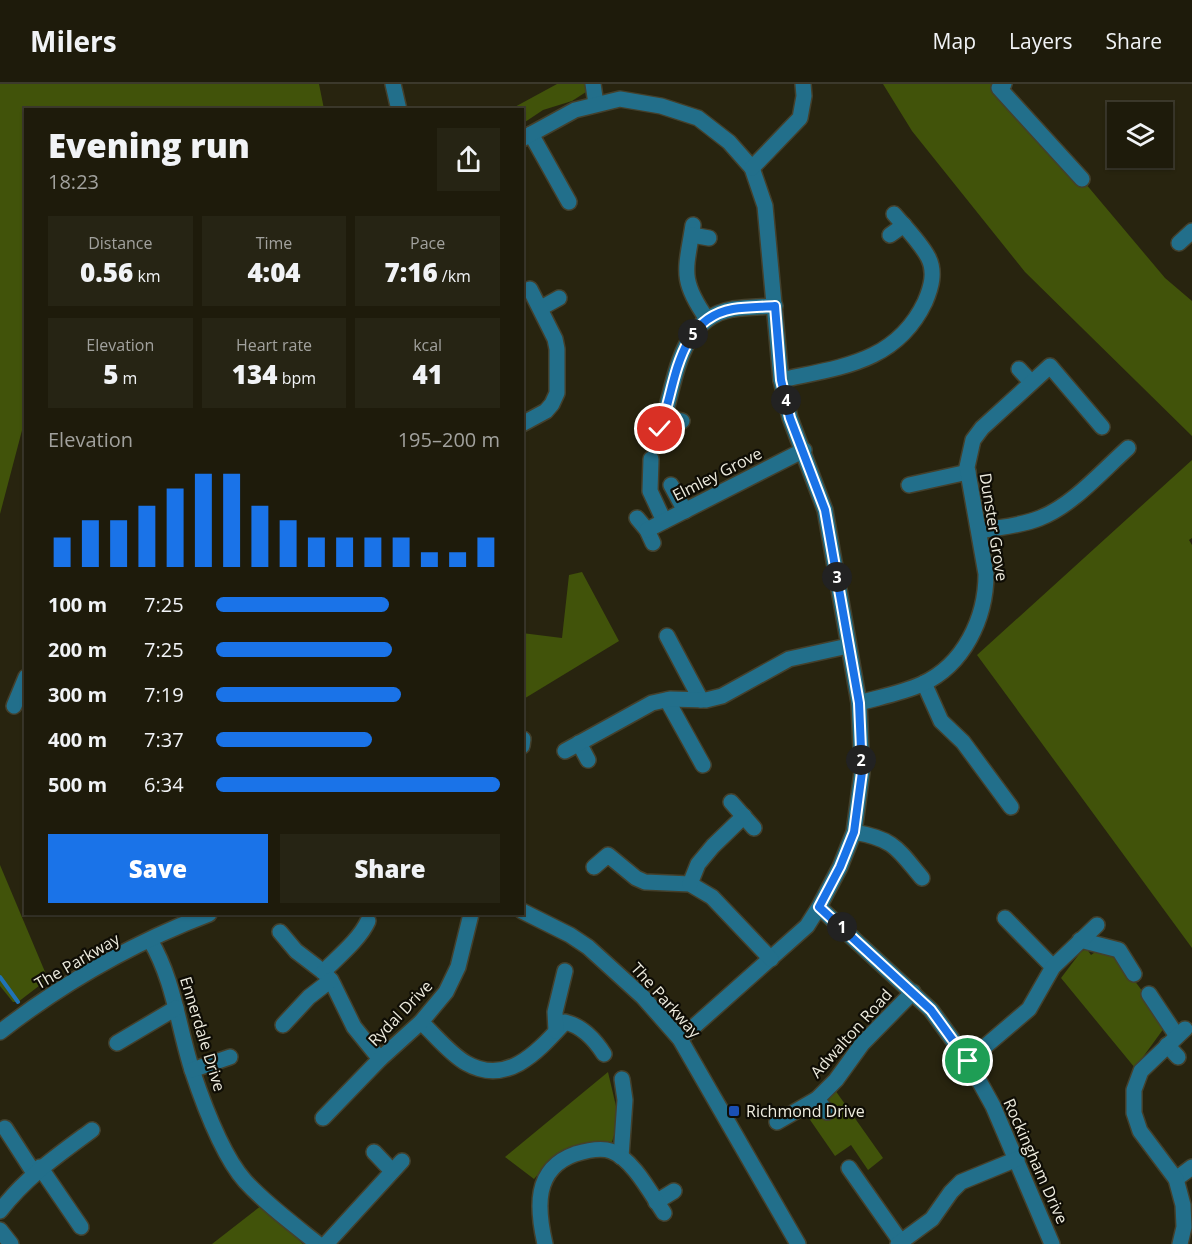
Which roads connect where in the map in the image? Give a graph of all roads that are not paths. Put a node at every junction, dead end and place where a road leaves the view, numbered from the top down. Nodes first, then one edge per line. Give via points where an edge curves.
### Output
1 (393, 84) edge
2 (593, 84) edge
3 (803, 84) edge
4 (1004, 84) edge
5 (596, 104) junction
6 (399, 108) edge
7 (526, 136) edge
8 (752, 168) junction
9 (1082, 180) dead end
10 (569, 202) dead end
11 (1192, 231) edge
12 (890, 235) dead end
13 (709, 238) dead end
14 (1179, 243) dead end
15 (530, 289) dead end
16 (559, 298) dead end
17 (775, 306) junction
18 (541, 308) junction
19 (707, 319) junction
20 (1019, 369) dead end
21 (781, 380) junction
22 (1031, 382) junction
23 (682, 421) dead end
24 (524, 423) edge
25 (1102, 428) dead end
26 (1128, 448) dead end
27 (804, 450) junction
28 (651, 459) dead end
29 (968, 472) junction
30 (671, 485) dead end
31 (909, 485) dead end
32 (685, 511) junction
33 (637, 518) dead end
34 (664, 521) junction
35 (980, 531) junction
36 (667, 636) dead end
37 (848, 646) junction
38 (24, 682) edge
39 (924, 683) junction
40 (667, 700) junction
41 (701, 700) junction
42 (859, 703) junction
43 (14, 706) dead end
44 (588, 760) dead end
45 (703, 765) dead end
46 (731, 802) dead end
47 (1011, 807) dead end
48 (854, 832) junction
49 (594, 867) dead end
50 (922, 878) dead end
51 (690, 884) junction
52 (819, 907) junction
53 (524, 912) edge
54 (207, 915) edge
55 (471, 915) edge
56 (1005, 918) dead end
57 (368, 921) dead end
58 (1097, 925) dead end
59 (280, 932) dead end
60 (150, 940) junction
61 (1080, 940) junction
62 (771, 959) junction
63 (1053, 967) junction
64 (565, 971) dead end
65 (1134, 974) dead end
66 (327, 976) junction
67 (913, 992) junction
68 (1149, 994) dead end
69 (176, 1008) junction
70 (421, 1022) junction
71 (283, 1025) dead end
72 (560, 1027) junction
73 (0, 1031) edge
74 (1176, 1037) junction
75 (680, 1039) junction
76 (117, 1044) dead end
77 (604, 1054) dead end
78 (230, 1057) dead end
79 (1178, 1057) dead end
80 (380, 1059) junction
81 (968, 1061) junction
82 (192, 1070) junction
83 (621, 1079) dead end
84 (817, 1099) junction
85 (827, 1112) dead end
86 (323, 1118) dead end
87 (777, 1122) dead end
88 (5, 1128) dead end
89 (92, 1130) dead end
90 (374, 1152) dead end
91 (621, 1157) junction
92 (1017, 1159) junction
93 (1192, 1167) edge
94 (849, 1168) dead end
95 (38, 1170) junction
96 (1176, 1179) junction
97 (674, 1191) dead end
98 (0, 1210) edge
99 (81, 1227) dead end
100 (0, 1230) edge
101 (899, 1243) edge
102 (11, 1244) edge
103 (318, 1244) edge
104 (326, 1244) edge
105 (545, 1244) edge
106 (798, 1244) edge
107 (1052, 1244) edge
108 (1180, 1244) edge

1 - 6 street
2 - 5 street
3 - 8 street via 800,118
4 - 9 street via 999,88
5 - 7 street via 575,110
5 - 8 street via 620,99 698,118 729,142
7 - 10 street
8 - 17 street via 765,206
11 - 14 street
12 - 21 street via 899,219 929,258 933,277 929,293 909,328 871,357
13 - 19 street via 692,230 686,279
15 - 18 street
16 - 18 street
17 - 19 street via 734,309
17 - 21 street
18 - 24 street via 557,349 556,393 546,411
19 - 23 street via 683,349 663,423
20 - 22 street
21 - 27 street via 790,418
22 - 25 street, Dunster Grove via 1050,366
22 - 29 street, Dunster Grove via 978,434 969,453
26 - 35 street via 1040,525
27 - 32 street, Elmley Grove
27 - 37 street via 825,510
28 - 34 street via 650,491
29 - 31 street
29 - 35 street, Dunster Grove
30 - 32 street
32 - 34 street, Elmley Grove
33 - 34 street, Elmley Grove via 650,537
35 - 39 street, Dunster Grove via 986,581 978,625 954,659
36 - 41 street
37 - 41 street via 789,659 722,696
37 - 42 street
38 - 43 street
39 - 42 street, Dunster Grove
39 - 47 street via 941,721 963,742
40 - 41 street
40 - 44 street via 652,703 572,747
40 - 45 street
42 - 48 street via 862,772
46 - 51 street via 749,822 713,846 698,864
48 - 50 street via 889,841
48 - 52 street
49 - 51 street via 608,855 645,882
51 - 62 street via 712,897
52 - 62 street via 807,926
52 - 67 street, Rockingham Drive
53 - 75 street, The Parkway via 588,947 643,997
54 - 60 street, The Parkway
55 - 70 street, Rydal Drive via 451,984
56 - 63 street
57 - 66 street
58 - 61 street
59 - 66 street
60 - 69 street, Ennerdale Drive
60 - 73 street, The Parkway via 54,993
61 - 63 street
61 - 65 street via 1119,950
62 - 75 street
63 - 81 street via 1029,1010
64 - 72 street via 555,1012
66 - 71 street
66 - 80 street via 354,1027
67 - 81 street, Rockingham Drive
67 - 84 street, Adwalton Road via 862,1044
68 - 74 street
69 - 76 street
69 - 82 street, Ennerdale Drive
70 - 72 street via 464,1062 490,1070 503,1070 525,1060
70 - 80 street, Rydal Drive
72 - 77 street via 572,1024 591,1037
74 - 79 street
74 - 96 street via 1141,1071 1134,1090 1134,1113 1140,1131
75 - 106 street, The Parkway
78 - 82 street
80 - 86 street, Rydal Drive
81 - 92 street, Rockingham Drive
82 - 103 street, Ennerdale Drive via 215,1130 239,1173
83 - 91 street via 625,1100
84 - 85 street, Adwalton Road
84 - 87 street, Adwalton Road
88 - 95 street
89 - 95 street
90 - 104 street via 397,1166
91 - 97 street via 629,1162 660,1208
91 - 105 street via 610,1151 589,1151 568,1157 544,1179 539,1202
92 - 101 street via 961,1182 932,1219
92 - 107 street, Rockingham Drive
93 - 96 street
94 - 101 street
95 - 98 street
95 - 99 street
96 - 108 street via 1183,1205
100 - 102 street

